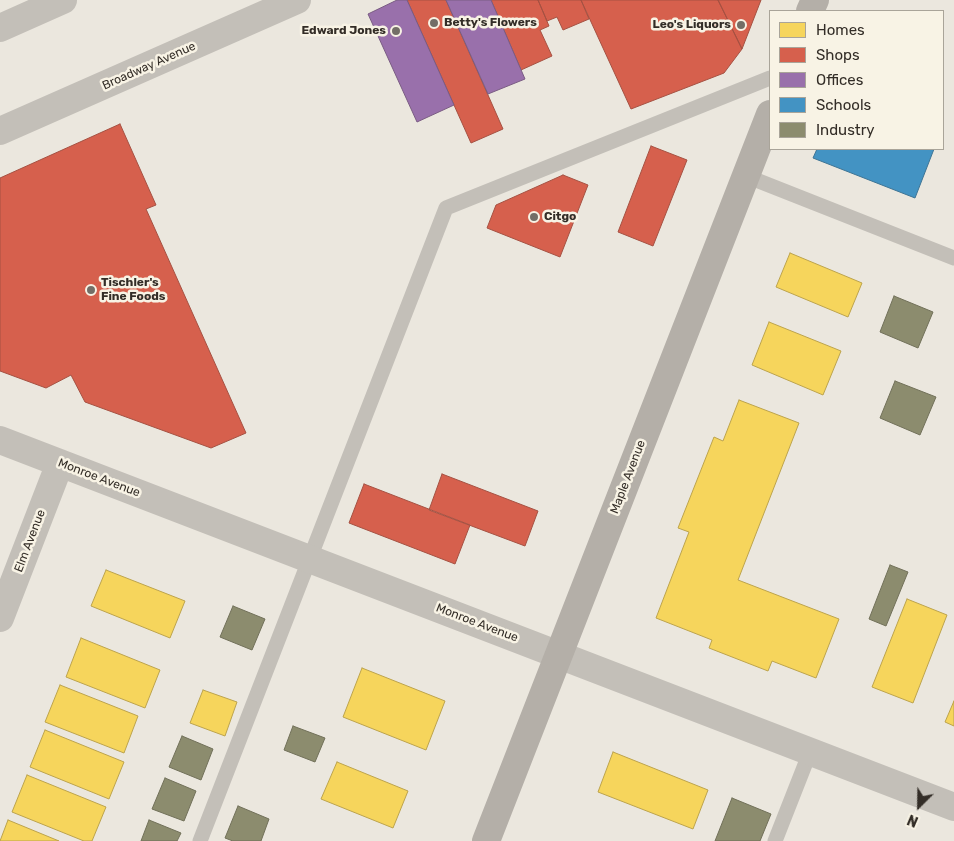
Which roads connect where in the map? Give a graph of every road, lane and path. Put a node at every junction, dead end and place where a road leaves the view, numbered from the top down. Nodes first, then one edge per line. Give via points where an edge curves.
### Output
1 (63, 0) edge
2 (297, 0) edge
3 (0, 28) edge
4 (769, 78) edge
5 (769, 117) edge
6 (0, 131) edge
7 (746, 176) junction
8 (954, 258) edge
9 (0, 440) edge
10 (60, 463) junction
11 (310, 560) junction
12 (0, 618) edge
13 (559, 655) junction
14 (810, 752) junction
15 (954, 807) edge
16 (200, 841) edge
17 (486, 841) edge
18 (775, 841) edge

1 - 3 street
2 - 6 street, Broadway Avenue
4 - 11 lane via 446,208
5 - 7 street, Maple Avenue
7 - 8 lane
7 - 13 street, Maple Avenue
9 - 10 street, Monroe Avenue
10 - 11 street, Monroe Avenue
10 - 12 street, Elm Avenue
11 - 13 street, Monroe Avenue
11 - 16 lane
13 - 14 street, Monroe Avenue
13 - 17 street, Maple Avenue
14 - 15 street, Monroe Avenue
14 - 18 lane

